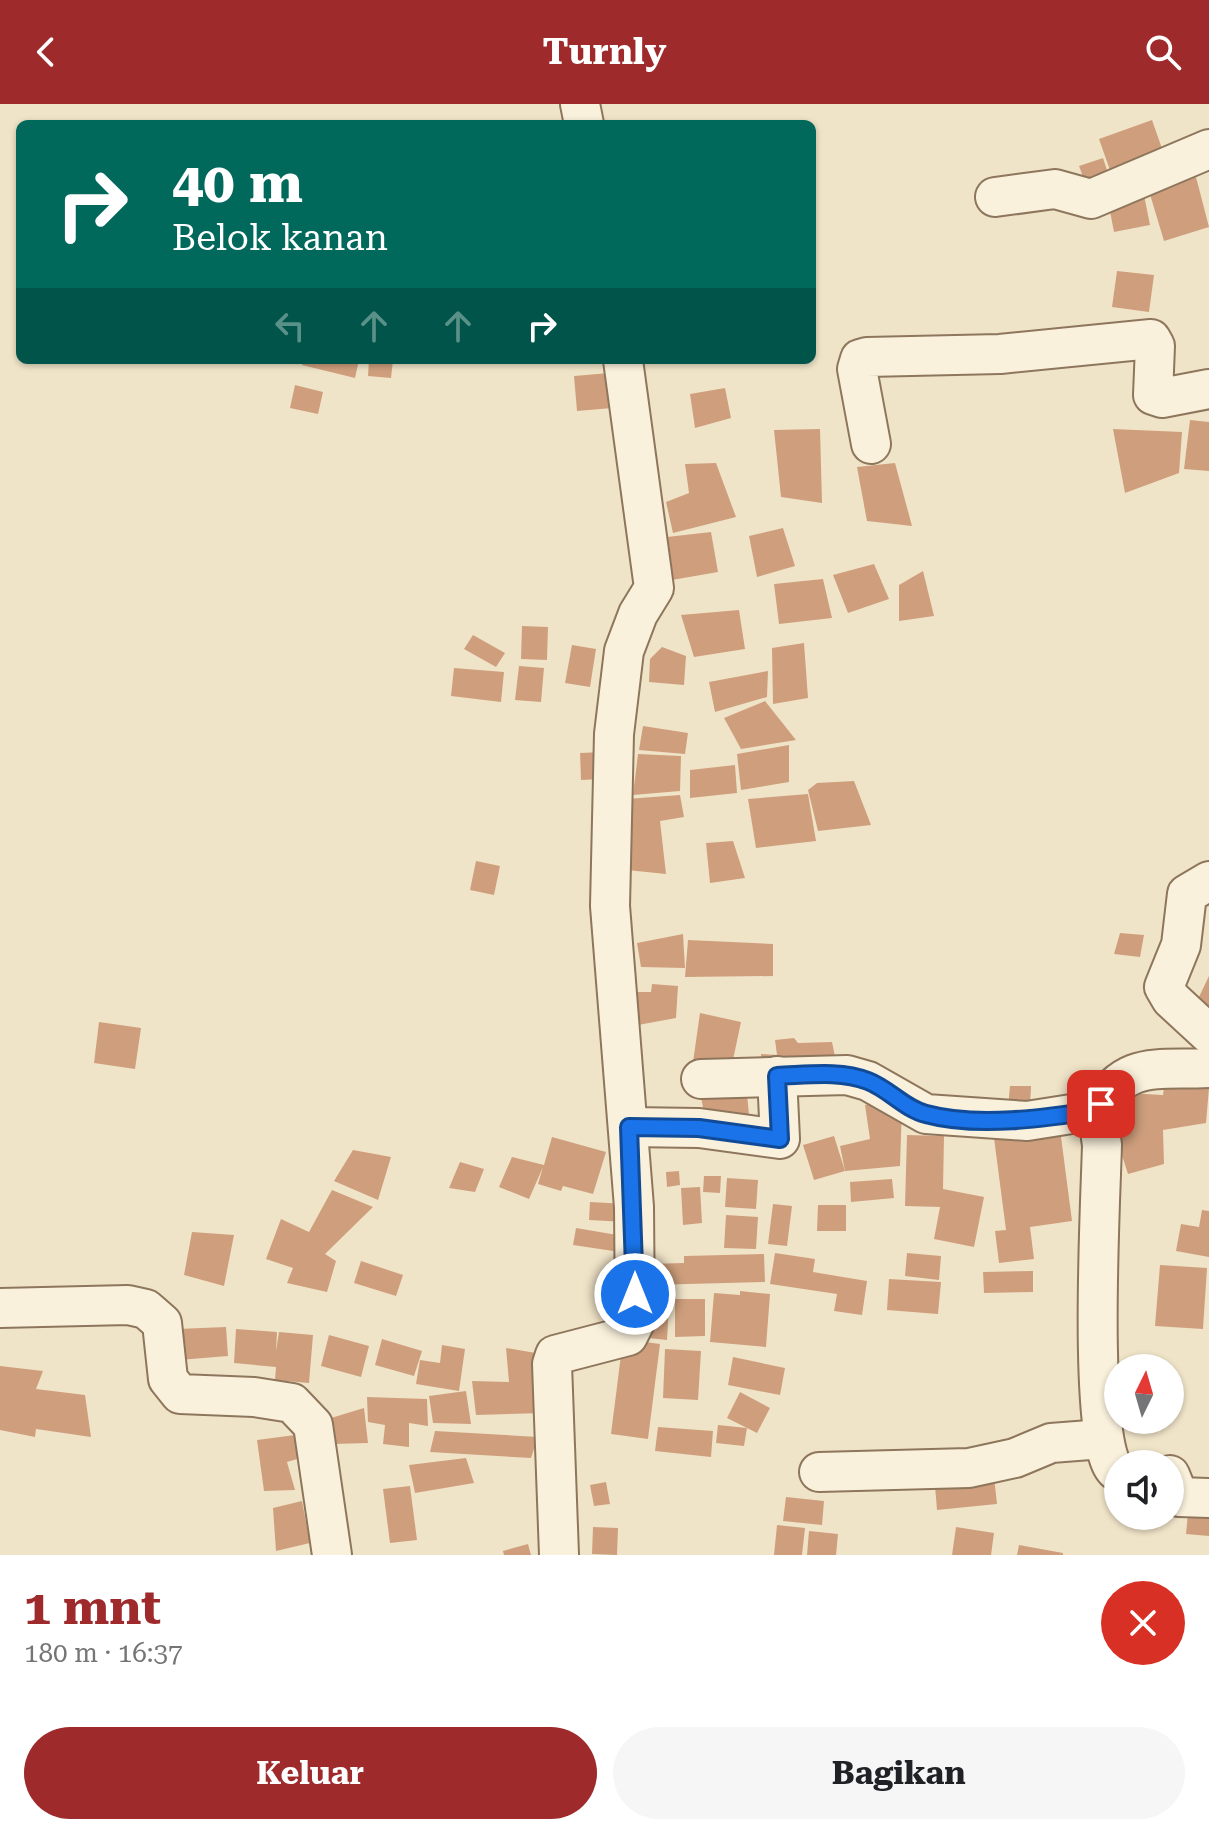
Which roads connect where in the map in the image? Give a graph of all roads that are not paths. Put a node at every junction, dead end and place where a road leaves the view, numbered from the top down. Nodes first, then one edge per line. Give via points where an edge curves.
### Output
1 (1209, 149) edge
2 (995, 197) dead end
3 (624, 364) edge
4 (1209, 389) edge
5 (871, 444) dead end
6 (1209, 881) edge
7 (1209, 1034) edge
8 (1209, 1068) edge
9 (777, 1076) junction
10 (701, 1079) dead end
11 (1097, 1110) junction
12 (629, 1127) junction
13 (0, 1308) edge
14 (1109, 1450) edge
15 (1104, 1454) edge
16 (819, 1472) dead end
17 (1184, 1497) edge
18 (1209, 1498) edge
19 (332, 1555) edge
20 (559, 1555) edge

1 - 2 street via 1091,199 1055,189
3 - 12 street via 654,588 624,651 614,734 610,906
4 - 5 street via 1153,395 1151,339 1000,354 867,357 860,359 857,369
6 - 7 street via 1187,894 1181,945 1164,987
8 - 11 street via 1129,1073
9 - 10 street
9 - 11 street via 847,1075 938,1116 1027,1121
9 - 12 street via 780,1139 699,1128
11 - 14 street via 1102,1145 1098,1405
12 - 20 street via 635,1322 628,1336 555,1355 552,1364
13 - 19 street via 86,1304 146,1309 162,1323 168,1379 180,1394 292,1403 313,1425
15 - 16 street via 1051,1443 969,1468
17 - 18 street

